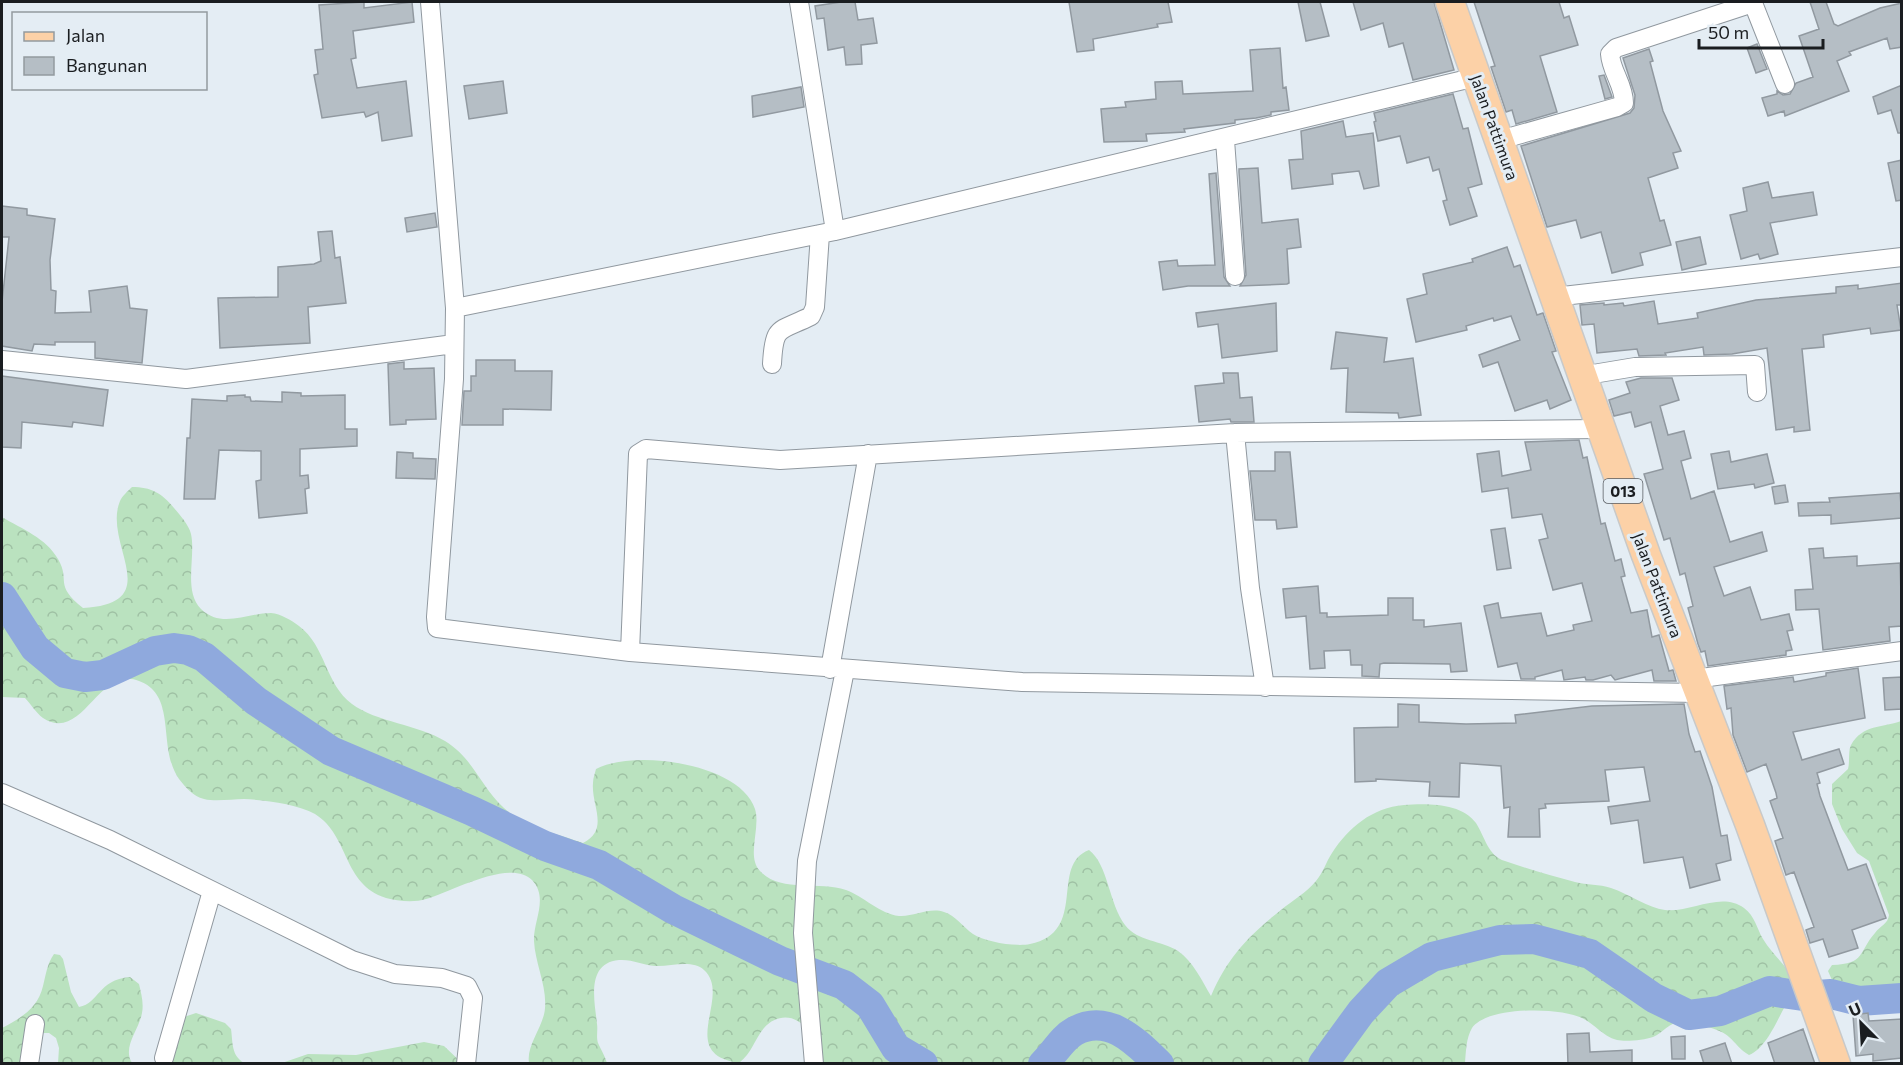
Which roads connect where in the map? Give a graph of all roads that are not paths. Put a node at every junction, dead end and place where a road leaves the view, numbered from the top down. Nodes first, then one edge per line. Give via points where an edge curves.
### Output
1 (430, 2) edge
2 (800, 2) edge
3 (1450, 2) edge
4 (1754, 2) edge
5 (1476, 77) junction
6 (1785, 84) dead end
7 (1225, 140) junction
8 (1500, 140) junction
9 (828, 232) junction
10 (1902, 257) edge
11 (1235, 276) dead end
12 (1554, 297) junction
13 (455, 308) junction
14 (454, 344) junction
15 (2, 360) edge
16 (772, 364) dead end
17 (1581, 376) junction
18 (1757, 392) dead end
19 (1600, 429) junction
20 (1235, 433) junction
21 (868, 454) junction
22 (1902, 651) edge
23 (630, 652) junction
24 (838, 670) junction
25 (1697, 686) junction
26 (1265, 687) junction
27 (2, 793) edge
28 (212, 891) junction
29 (35, 1024) dead end
30 (164, 1058) dead end
31 (29, 1064) edge
32 (466, 1064) edge
33 (814, 1064) edge
34 (1836, 1064) edge

1 - 13 street
2 - 9 street
3 - 5 main road, Jalan Pattimura / 013
4 - 6 street
4 - 8 street via 1616,48 1610,54 1611,63 1624,94 1624,103 1617,107
5 - 7 street
5 - 8 main road, Jalan Pattimura / 013
7 - 9 street
7 - 11 street
8 - 12 main road, Jalan Pattimura / 013
9 - 13 street
9 - 16 street via 815,307 811,316 777,332
10 - 12 street
12 - 17 main road, Jalan Pattimura / 013
13 - 14 street
14 - 15 street via 186,380
14 - 23 street via 437,628
17 - 18 street via 1635,367 1755,365
17 - 19 main road, Jalan Pattimura / 013
19 - 20 street
19 - 25 main road, Jalan Pattimura / 013
20 - 21 street
20 - 26 street via 1250,588
21 - 23 street via 780,460 641,450 635,492
21 - 24 street
22 - 25 street
23 - 24 street
24 - 26 street via 1022,682
24 - 33 street via 807,861 803,933
25 - 26 street
25 - 34 main road, Jalan Pattimura / 013
27 - 28 street via 110,840
28 - 30 street
28 - 32 street via 352,960 395,974 442,978 467,986 473,998
29 - 31 street

